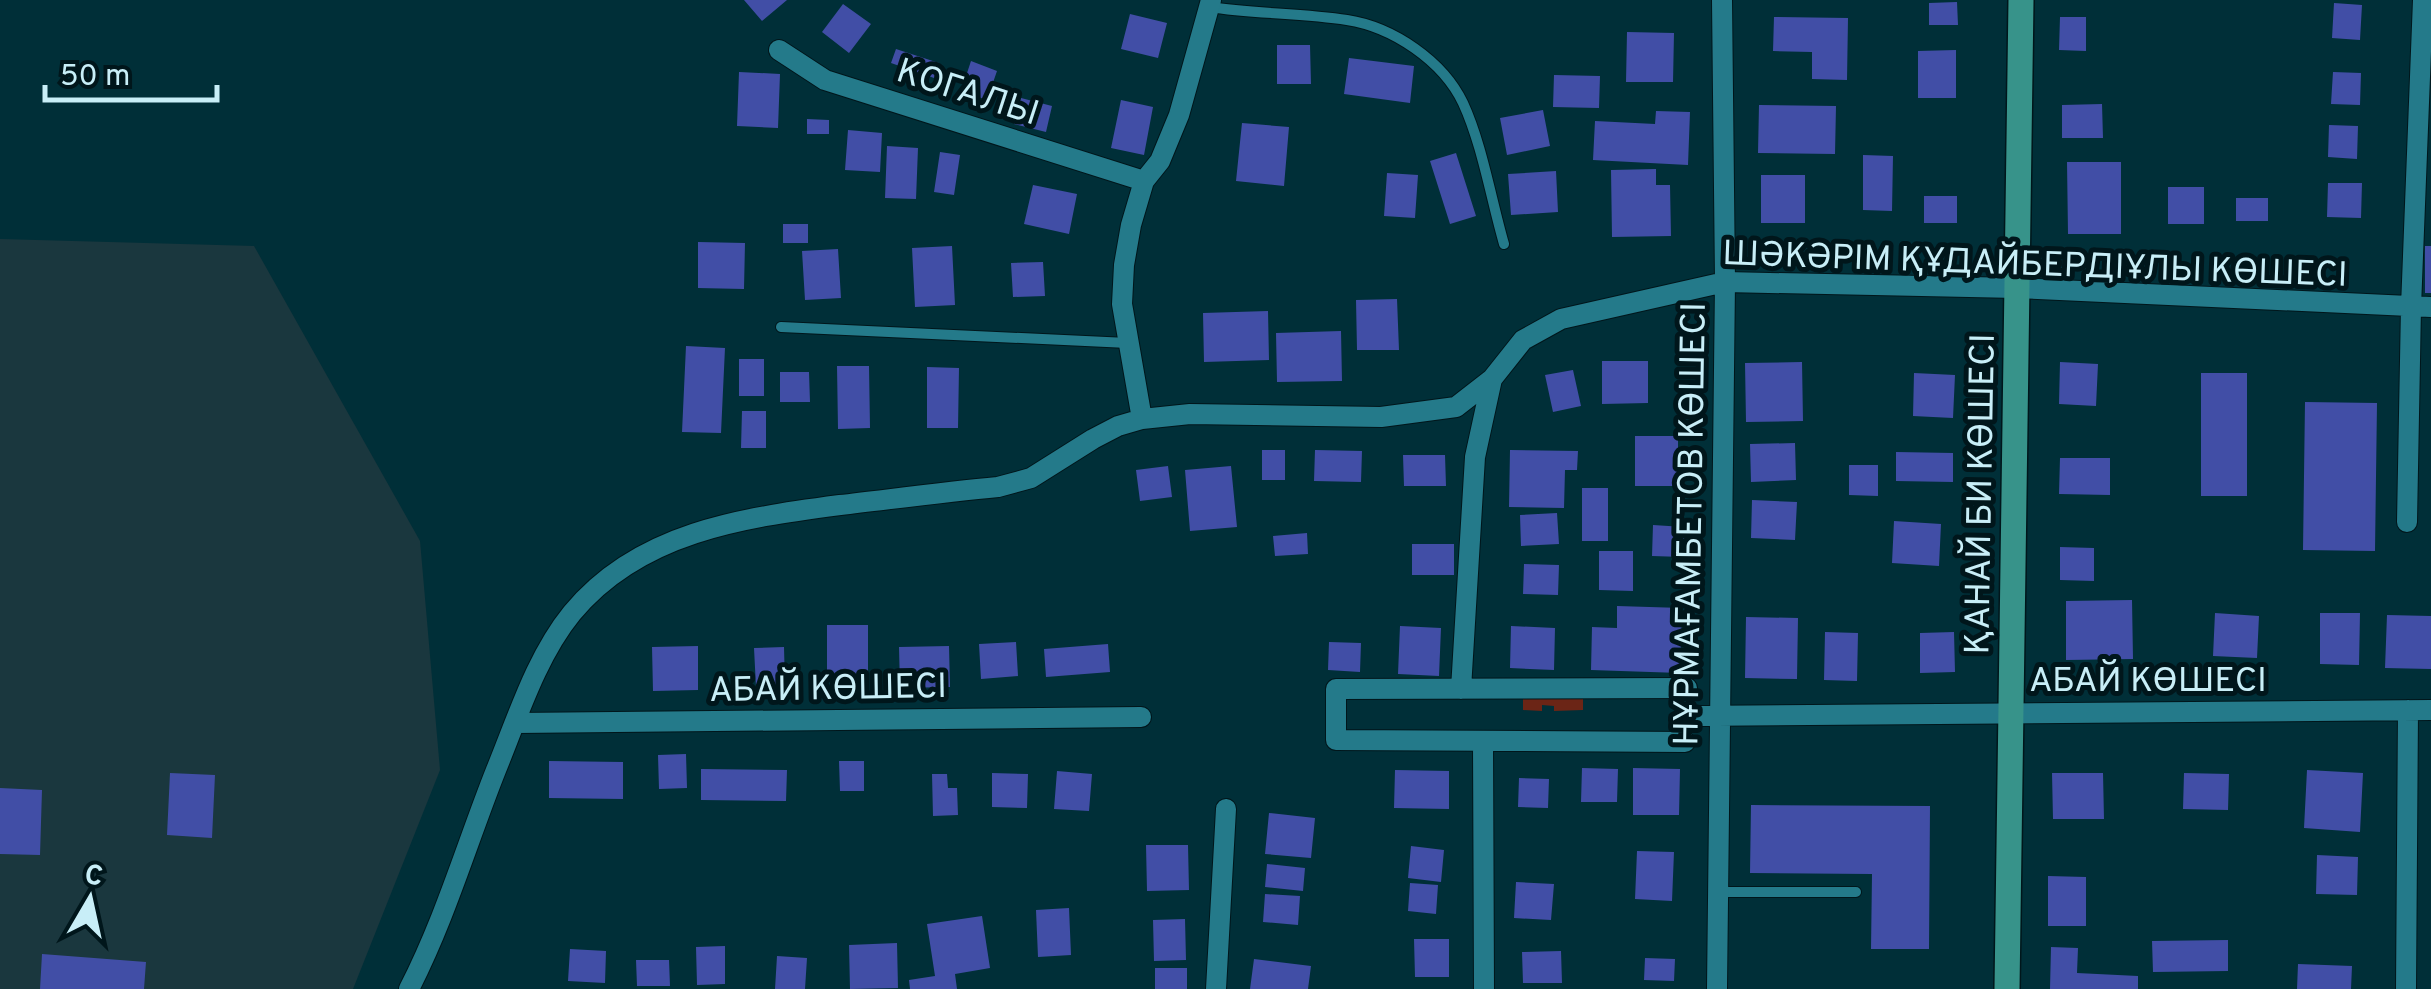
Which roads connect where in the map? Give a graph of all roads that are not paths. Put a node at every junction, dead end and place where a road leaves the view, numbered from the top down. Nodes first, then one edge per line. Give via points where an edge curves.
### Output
1 (1722, 0) edge
2 (2021, 0) edge
3 (2423, 0) edge
4 (1210, 4) edge
5 (779, 50) dead end
6 (1144, 181) junction
7 (1504, 244) dead end
8 (1724, 282) junction
9 (2017, 288) junction
10 (2421, 307) edge
11 (781, 327) dead end
12 (1128, 343) junction
13 (1492, 379) junction
14 (1142, 419) junction
15 (2407, 522) dead end
16 (1687, 688) dead end
17 (1461, 689) junction
18 (2408, 710) junction
19 (2431, 710) edge
20 (2011, 713) junction
21 (1141, 716) dead end
22 (1685, 716) dead end
23 (1719, 716) junction
24 (516, 723) junction
25 (1483, 741) junction
26 (1686, 742) dead end
27 (1226, 809) dead end
28 (1718, 892) junction
29 (1856, 892) dead end
30 (409, 989) edge
31 (1216, 989) edge
32 (1484, 989) edge
33 (1717, 989) edge
34 (2007, 989) edge
35 (2406, 989) edge

1 - 8 street, НҰРМАҒАМБЕТОВ КӨШЕСІ
2 - 9 street, ҚАНАЙ БИ КӨШЕСІ
3 - 10 street
4 - 6 street via 1170,142
4 - 7 lane via 1350,20 1408,44 1436,66 1462,102
5 - 6 street, КОГАЛЫ via 825,80
6 - 12 street via 1124,265
8 - 9 street, ШӘКӘРІМ ҚҰДАЙБЕРДІҰЛЫ КӨШЕСІ
8 - 13 street, ШӘКӘРІМ ҚҰДАЙБЕРДІҰЛЫ КӨШЕСІ via 1561,320 1523,340
8 - 23 street, НҰРМАҒАМБЕТОВ КӨШЕСІ
9 - 10 street, ШӘКӘРІМ ҚҰДАЙБЕРДІҰЛЫ КӨШЕСІ
9 - 20 street, ҚАНАЙ БИ КӨШЕСІ
10 - 15 street
11 - 12 lane
12 - 14 street
13 - 14 street, ШӘКӘРІМ ҚҰДАЙБЕРДІҰЛЫ КӨШЕСІ via 1456,406 1381,417
13 - 17 street via 1475,457
14 - 24 street, ШӘКӘРІМ ҚҰДАЙБЕРДІҰЛЫ КӨШЕСІ via 1030,478 745,518 690,532 624,568 572,613
16 - 17 street
17 - 25 street via 1336,689 1336,740
18 - 19 street, АБАЙ КӨШЕСІ
18 - 20 street, АБАЙ КӨШЕСІ
18 - 35 street
20 - 23 street, АБАЙ КӨШЕСІ
20 - 34 street, ҚАНАЙ БИ КӨШЕСІ
21 - 24 street, АБАЙ КӨШЕСІ
22 - 23 street, АБАЙ КӨШЕСІ
23 - 28 street, НҰРМАҒАМБЕТОВ КӨШЕСІ
24 - 30 street, ШӘКӘРІМ ҚҰДАЙБЕРДІҰЛЫ КӨШЕСІ
25 - 26 street
25 - 32 street
27 - 31 street
28 - 29 lane
28 - 33 street, НҰРМАҒАМБЕТОВ КӨШЕСІ

